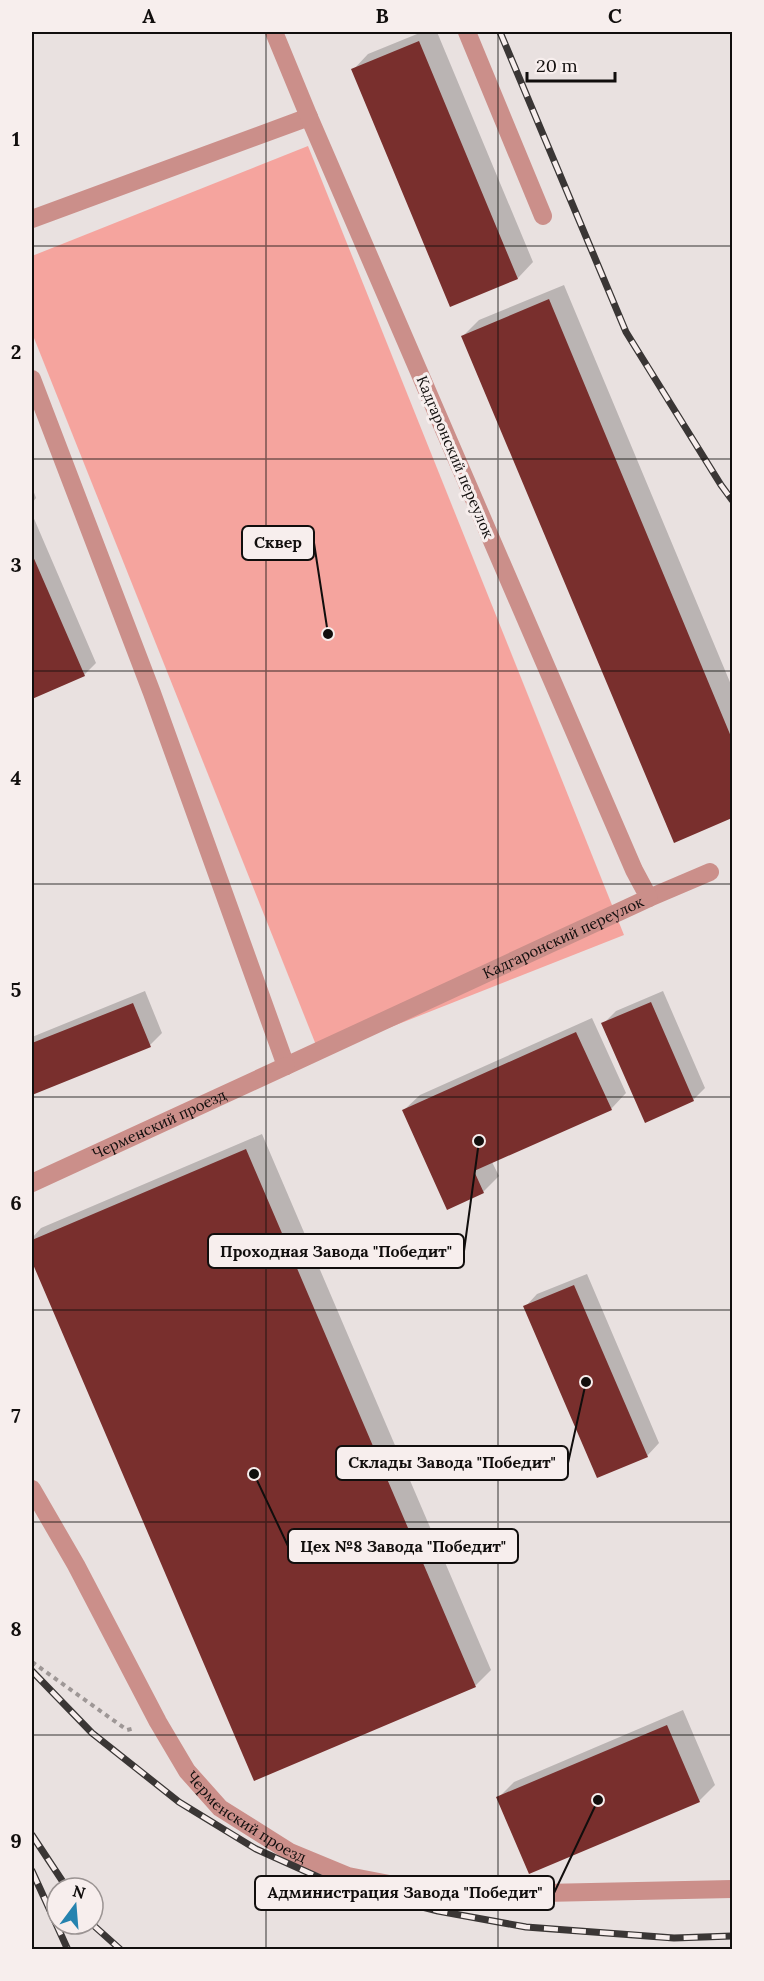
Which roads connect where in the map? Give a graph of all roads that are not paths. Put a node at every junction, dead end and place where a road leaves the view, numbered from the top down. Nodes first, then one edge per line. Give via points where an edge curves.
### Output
1 (274, 32) edge
2 (467, 32) edge
3 (309, 117) junction
4 (543, 216) dead end
5 (32, 219) edge
6 (32, 379) edge
7 (710, 872) dead end
8 (649, 898) junction
9 (286, 1066) junction
10 (32, 1183) edge
11 (32, 1489) edge
12 (732, 1889) edge

1 - 3 street, Кадгаронский переулок
2 - 4 street
3 - 5 street
3 - 8 street, Кадгаронский переулок
6 - 9 street via 152,693
7 - 8 street
8 - 9 street, Кадгаронский переулок
9 - 10 street, Черменский проезд
11 - 12 street, Черменский проезд via 187,1771 220,1808 290,1852 348,1876 446,1895

